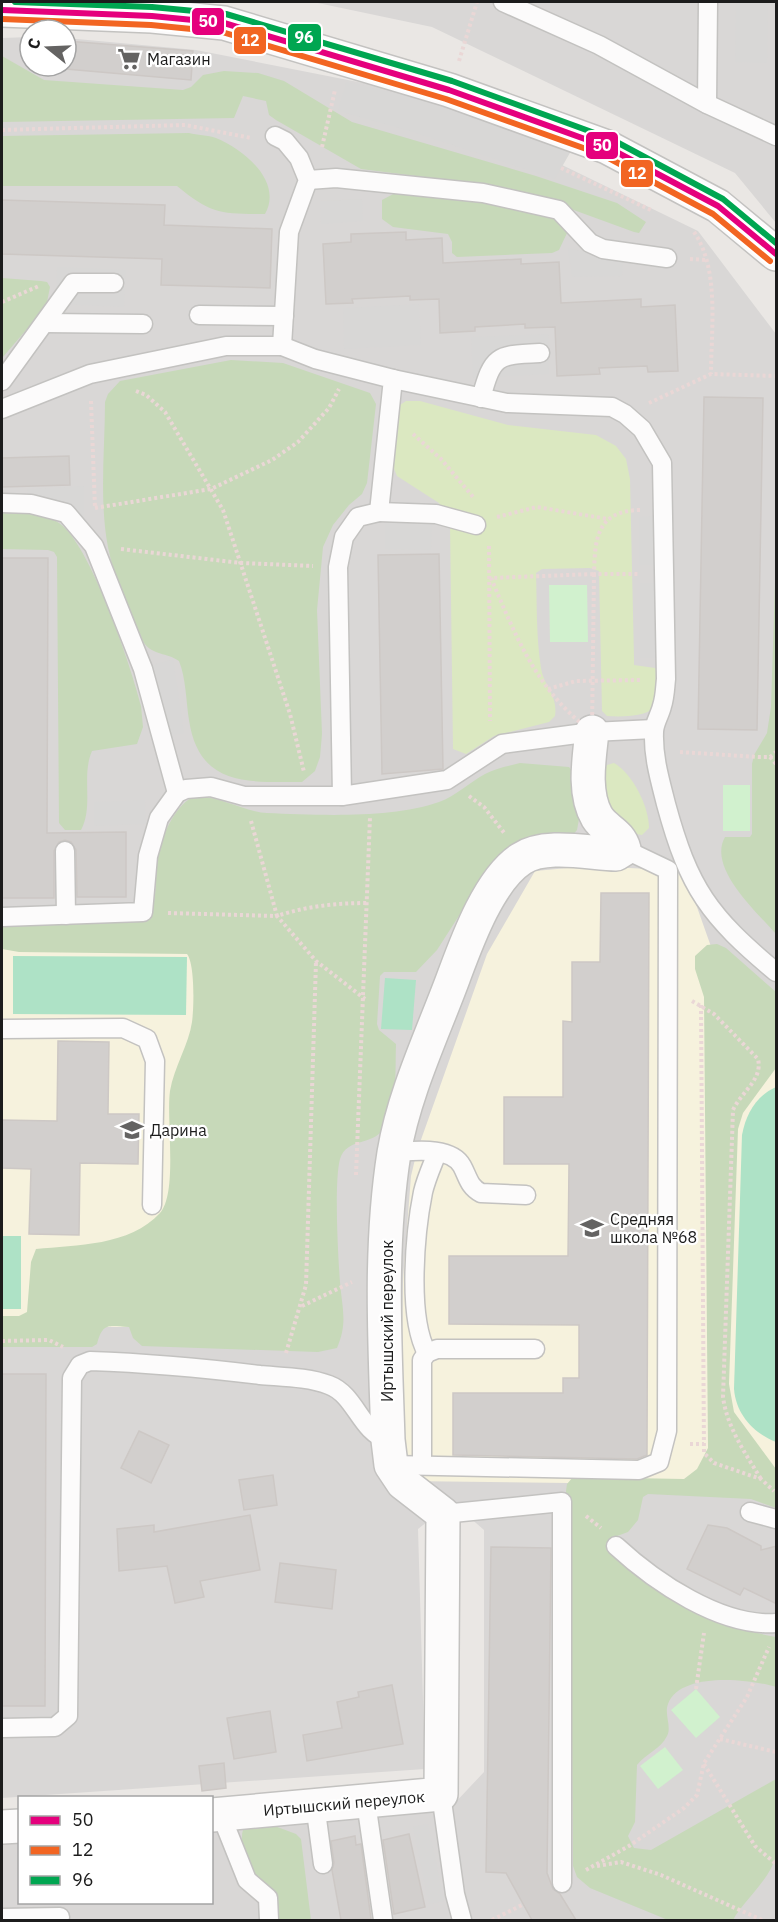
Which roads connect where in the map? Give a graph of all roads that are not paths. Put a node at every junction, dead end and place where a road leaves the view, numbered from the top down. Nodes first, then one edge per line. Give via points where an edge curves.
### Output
1 (503, 2) edge
2 (708, 2) edge
3 (2, 10) edge
4 (706, 104) junction
5 (275, 136) road end
6 (777, 136) edge
7 (308, 180) junction
8 (777, 254) edge
9 (668, 258) dead end
10 (114, 283) dead end
11 (199, 315) dead end
12 (284, 316) junction
13 (45, 323) junction
14 (143, 324) dead end
15 (282, 345) junction
16 (540, 353) dead end
17 (393, 379) junction
18 (2, 381) edge
19 (481, 398) junction
20 (2, 409) edge
21 (2, 503) edge
22 (379, 512) junction
23 (484, 522) road end
24 (654, 729) junction
25 (592, 732) junction
26 (177, 793) junction
27 (342, 796) junction
28 (624, 849) junction
29 (65, 851) dead end
30 (66, 915) junction
31 (2, 917) edge
32 (777, 972) edge
33 (2, 1029) edge
34 (394, 1152) junction
35 (437, 1153) junction
36 (526, 1195) dead end
37 (152, 1205) dead end
38 (535, 1349) dead end
39 (427, 1353) junction
40 (400, 1457) junction
41 (750, 1512) dead end
42 (443, 1514) junction
43 (777, 1519) edge
44 (616, 1546) road end
45 (775, 1630) edge
46 (2, 1728) edge
47 (441, 1794) junction
48 (366, 1802) junction
49 (315, 1804) junction
50 (216, 1815) edge
51 (18, 1826) edge
52 (2, 1827) edge
53 (323, 1864) dead end
54 (562, 1883) dead end
55 (60, 1917) dead end
56 (2, 1918) edge
57 (269, 1920) edge
58 (382, 1920) edge
59 (462, 1920) edge

1 - 4 lane via 599,45
2 - 4 lane
3 - 8 street via 224,23 448,90 607,147 718,206
4 - 6 lane
5 - 7 lane via 300,158
7 - 9 lane via 336,178 483,193 559,210 590,243 603,249
7 - 12 lane via 290,232
10 - 13 lane via 73,283
11 - 12 lane
12 - 15 lane
13 - 14 lane
13 - 18 lane
15 - 17 lane via 349,369
15 - 20 lane via 226,346 90,374
16 - 19 lane via 505,356 494,363
17 - 19 lane
17 - 22 lane
19 - 24 lane via 523,405 612,407 642,429 662,464 666,679
21 - 26 lane via 31,504 66,513 94,546 143,669
22 - 23 lane via 436,514
22 - 27 lane via 358,517 344,537 338,567
24 - 25 lane
24 - 32 lane via 654,751 679,852 694,884 743,944
25 - 27 lane via 502,744 447,780
25 - 28 street via 588,773 592,805 598,819 621,839
26 - 27 lane via 204,786 244,796
26 - 30 lane via 159,818 148,856 143,912
28 - 34 street, Иртышский переулок via 616,854 546,851 522,858 484,905 409,1099
28 - 40 lane via 668,870 667,1431 659,1462 639,1470
29 - 30 lane
30 - 31 lane
33 - 37 lane via 123,1028 147,1039 155,1061
34 - 35 lane
34 - 40 street, Иртышский переулок via 384,1280
35 - 36 lane via 454,1157 481,1193
35 - 39 lane via 424,1189 417,1228 416,1313
38 - 39 lane via 437,1349
39 - 40 lane via 422,1360
40 - 42 street via 403,1483
40 - 46 lane via 369,1428 346,1394 319,1381 153,1363 90,1361 80,1365 72,1378 68,1716 55,1727
41 - 43 lane
42 - 47 street, Иртышский переулок
42 - 54 lane via 562,1502
44 - 45 lane via 646,1574 710,1607
47 - 48 street, Иртышский переулок
47 - 59 lane
48 - 49 street, Иртышский переулок
48 - 58 lane
49 - 50 street, Иртышский переулок
49 - 53 lane
50 - 57 lane via 247,1880 268,1898
51 - 52 street
55 - 56 lane

